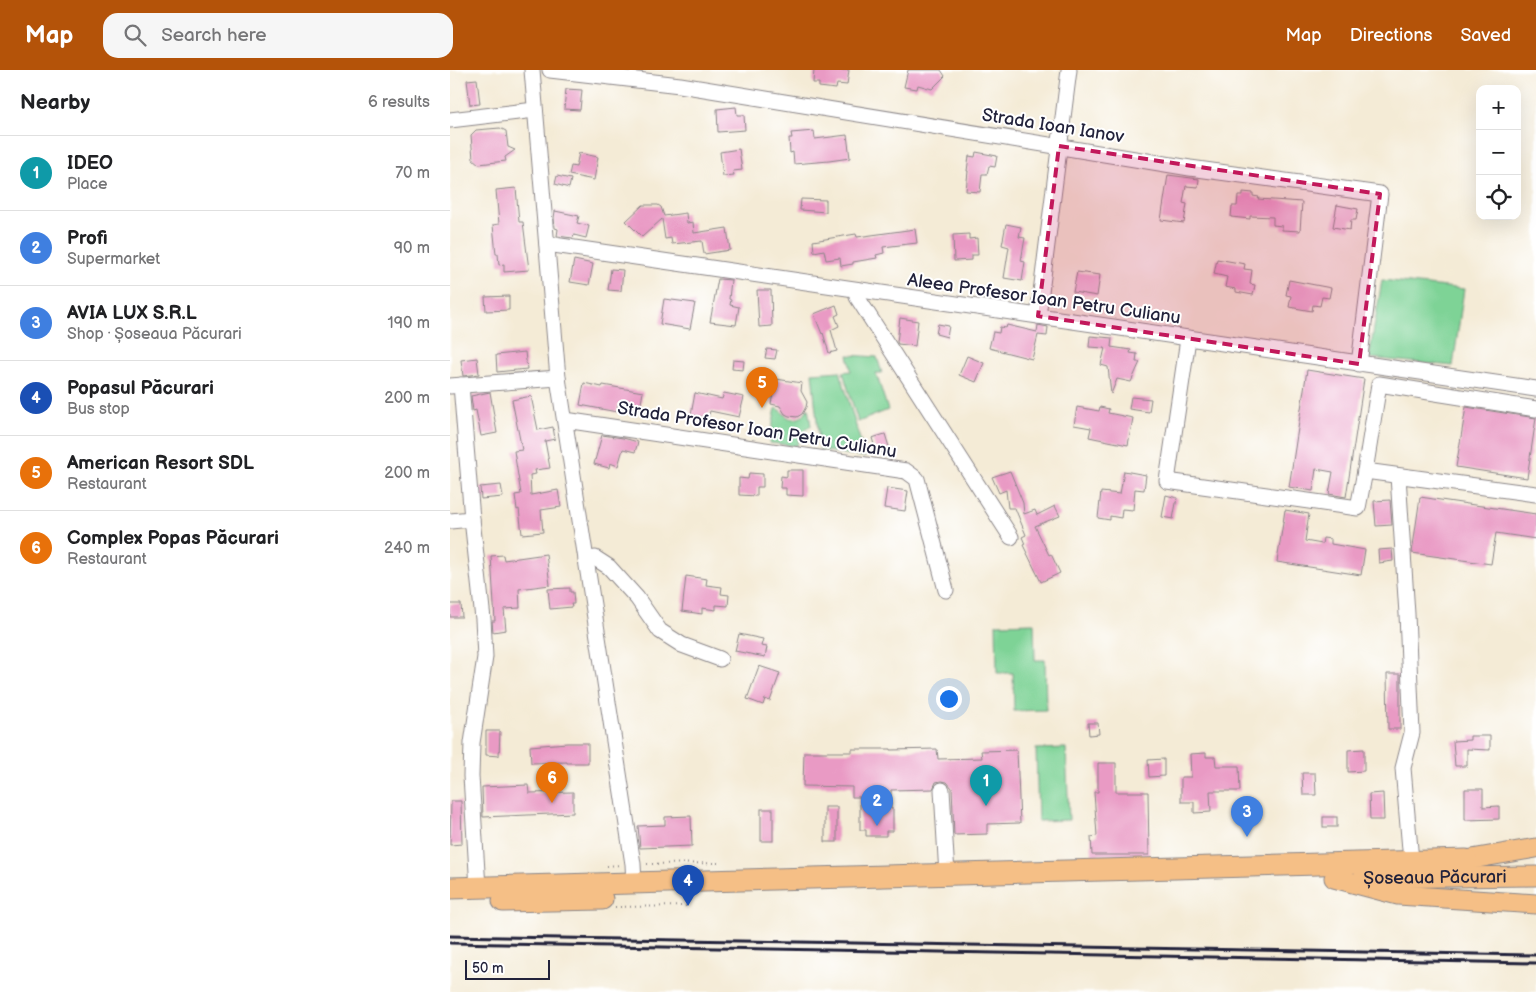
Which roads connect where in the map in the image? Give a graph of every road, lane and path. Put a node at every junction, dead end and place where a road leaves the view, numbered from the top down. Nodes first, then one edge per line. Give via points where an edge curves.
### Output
1 (532, 70) edge
2 (550, 70) edge
3 (1069, 70) edge
4 (534, 110) junction
5 (450, 120) edge
6 (1060, 146) junction
7 (547, 244) junction
8 (858, 291) junction
9 (1038, 316) junction
10 (1188, 339) junction
11 (1359, 364) junction
12 (558, 378) junction
13 (456, 386) edge
14 (1536, 389) edge
15 (1536, 409) edge
16 (565, 420) junction
17 (1365, 471) junction
18 (1398, 476) junction
19 (1536, 494) edge
20 (472, 519) junction
21 (450, 521) edge
22 (1011, 537) dead end
23 (586, 560) junction
24 (946, 590) dead end
25 (720, 659) dead end
26 (942, 790) dead end
27 (1536, 848) edge
28 (1536, 859) edge
29 (1466, 860) junction
30 (1411, 861) junction
31 (947, 875) junction
32 (1536, 876) edge
33 (1334, 878) junction
34 (634, 884) junction
35 (450, 888) edge
36 (478, 888) junction
37 (450, 902) edge
38 (1536, 904) edge
39 (688, 906) dead end
40 (610, 907) dead end

1 - 4 street
2 - 6 street, Strada Ioan Ianov via 680,85
3 - 6 street
4 - 5 street
4 - 7 street
6 - 9 street
6 - 11 street, Strada Ioan Ianov via 1380,194
7 - 8 street, Aleea Profesor Ioan Petru Culianu
7 - 12 street
8 - 9 street, Aleea Profesor Ioan Petru Culianu
8 - 22 street via 857,297
9 - 10 street, Aleea Profesor Ioan Petru Culianu
10 - 11 street, Aleea Profesor Ioan Petru Culianu
10 - 17 street via 1167,481 1358,508
11 - 14 street, Aleea Profesor Ioan Petru Culianu
12 - 13 street
12 - 16 street
13 - 20 street
15 - 17 street via 1379,384
16 - 23 street
16 - 24 street, Strada Profesor Ioan Petru Culianu via 906,471 917,479
17 - 18 street
18 - 19 street
18 - 30 street via 1412,733 1403,768
20 - 21 street
20 - 36 street via 485,656 472,743 471,776
23 - 25 street via 594,558 609,567 660,631 682,645
23 - 34 street
26 - 31 street
27 - 29 main road
28 - 29 main road, Șoseaua Păcurari
29 - 30 highway
30 - 31 highway
31 - 34 highway
32 - 33 main road, Șoseaua Păcurari
33 - 37 highway
33 - 38 main road via 1398,895
34 - 36 highway
35 - 36 highway
39 - 40 path

